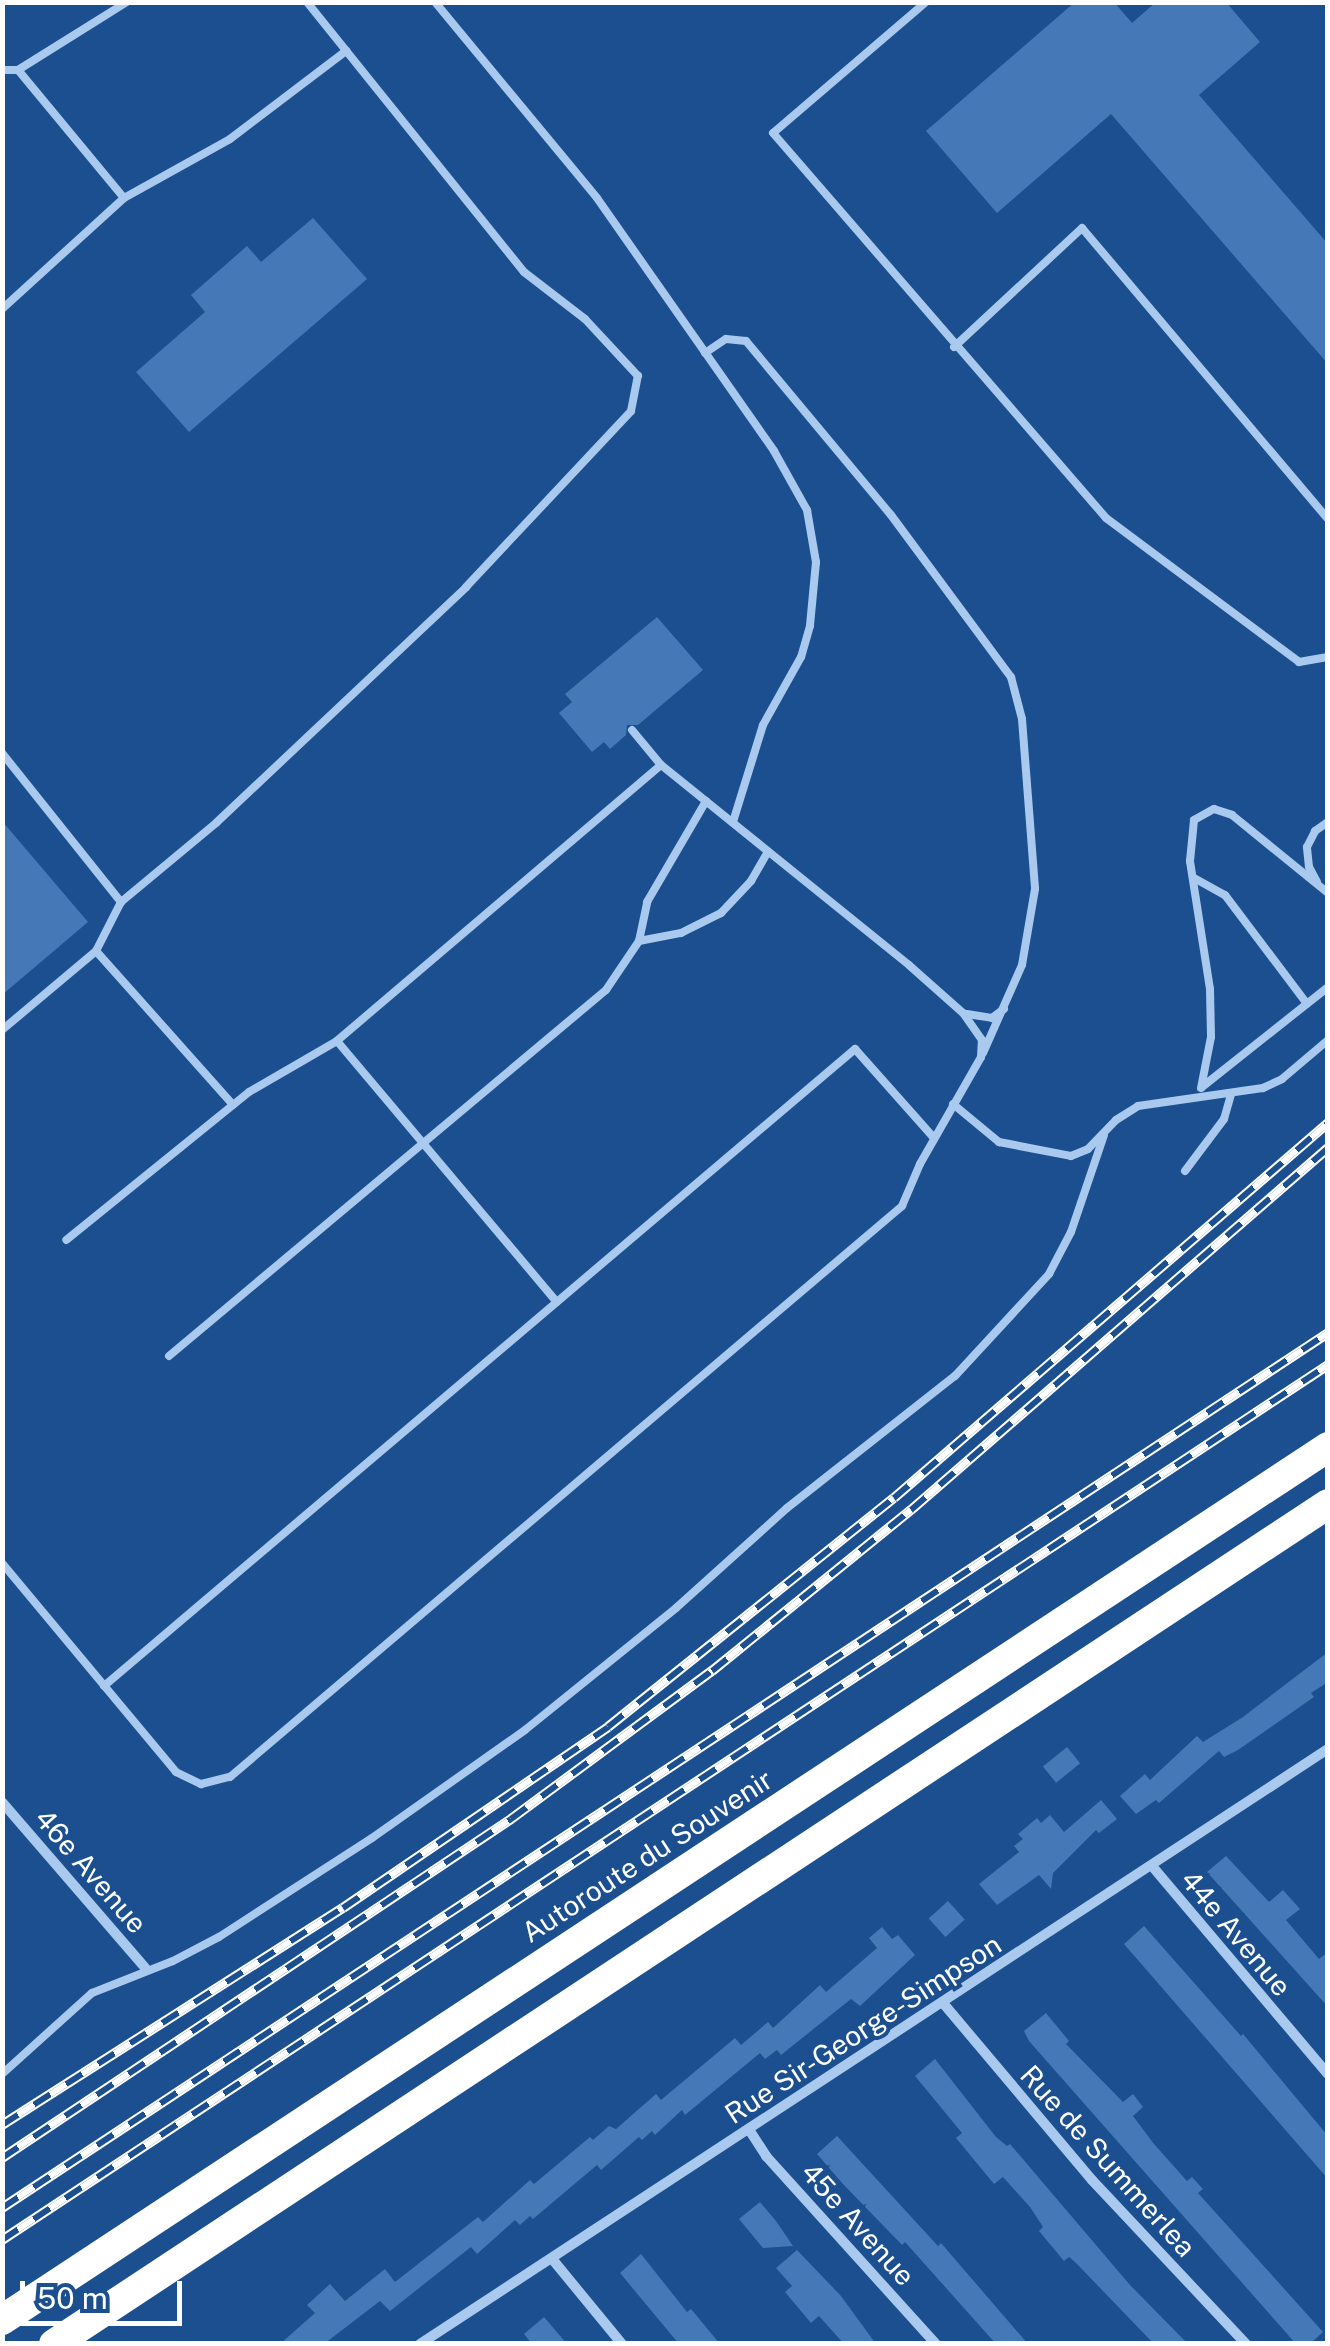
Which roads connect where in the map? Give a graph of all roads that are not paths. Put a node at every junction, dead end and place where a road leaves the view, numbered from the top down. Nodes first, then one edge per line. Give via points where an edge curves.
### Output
1 (127, 2) edge
2 (307, 2) edge
3 (435, 2) edge
4 (926, 2) edge
5 (346, 52) junction
6 (2, 70) edge
7 (18, 70) junction
8 (124, 198) junction
9 (2, 310) edge
10 (954, 347) junction
11 (705, 353) junction
12 (1328, 519) edge
13 (1328, 657) edge
14 (632, 730) dead end
15 (2, 754) edge
16 (662, 764) junction
17 (706, 800) junction
18 (733, 822) junction
19 (1328, 822) edge
20 (768, 851) junction
21 (1194, 878) junction
22 (1325, 891) edge
23 (121, 902) junction
24 (639, 942) junction
25 (96, 951) junction
26 (1328, 987) edge
27 (1307, 1004) junction
28 (1007, 1006) junction
29 (963, 1013) junction
30 (2, 1030) edge
31 (1328, 1040) edge
32 (338, 1041) junction
33 (981, 1056) junction
34 (1201, 1088) junction
35 (1231, 1094) junction
36 (1199, 1100) junction
37 (954, 1104) junction
38 (233, 1105) junction
39 (1104, 1135) junction
40 (934, 1138) junction
41 (424, 1144) junction
42 (1185, 1171) dead end
43 (66, 1240) dead end
44 (556, 1302) junction
45 (169, 1356) dead end
46 (1328, 1447) edge
47 (1328, 1504) edge
48 (2, 1563) edge
49 (104, 1686) junction
50 (1328, 1749) edge
51 (2, 1802) edge
52 (1152, 1866) junction
53 (146, 1969) junction
54 (943, 2003) junction
55 (2, 2074) edge
56 (1328, 2074) edge
57 (750, 2131) junction
58 (552, 2260) junction
59 (2, 2320) edge
60 (54, 2344) edge
61 (420, 2344) edge
62 (622, 2344) edge
63 (936, 2344) edge
64 (1246, 2344) edge

1 - 7 lane
2 - 5 lane
3 - 11 lane via 596,198
4 - 10 lane via 773,133
5 - 8 lane via 230,139
5 - 23 lane via 524,272 585,319 638,376 631,411 466,586 216,823
6 - 7 lane
7 - 8 lane
8 - 9 lane
10 - 12 lane via 1082,228
10 - 13 lane via 1106,518 1299,662
11 - 18 lane via 788,472 814,532 810,626 764,725
11 - 28 lane via 732,337 752,348 892,514 1011,676 1022,718 1035,889 1022,965
14 - 16 lane
15 - 23 lane
16 - 17 lane
16 - 32 lane
17 - 18 lane
17 - 24 lane via 647,902
18 - 20 lane
19 - 22 lane via 1308,847 1308,867
20 - 24 lane via 752,882 721,913 681,933
20 - 29 lane
21 - 22 lane via 1190,830 1200,814 1214,809 1246,824
21 - 27 lane via 1226,895
21 - 34 lane via 1210,989 1211,1037
23 - 25 lane
24 - 41 lane via 606,990
25 - 30 lane
25 - 38 lane
26 - 27 lane
27 - 34 lane
28 - 29 lane via 992,1018
28 - 33 lane
29 - 33 lane via 982,1040
31 - 35 lane via 1282,1079
32 - 38 lane
32 - 41 lane
33 - 37 lane
34 - 36 lane
35 - 36 lane
35 - 42 lane via 1224,1119
36 - 39 lane via 1138,1106
37 - 39 lane via 999,1142 1024,1150 1071,1156
37 - 40 lane
38 - 43 lane
39 - 53 lane via 1071,1232 1049,1274 964,1367 525,1730 265,1908 173,1962
40 - 44 lane via 855,1050
40 - 49 lane via 902,1206 247,1766 214,1783 187,1780
41 - 44 lane
41 - 45 lane
44 - 49 lane
46 - 59 highway, Autoroute du Souvenir
47 - 60 highway
48 - 49 lane
50 - 52 street, Rue Sir-George-Simpson
51 - 53 street, 46e Avenue
52 - 54 street, Rue Sir-George-Simpson
52 - 56 street, 44e Avenue
53 - 55 lane via 92,1993
54 - 57 street, Rue Sir-George-Simpson
54 - 64 street, Rue de Summerlea via 1092,2180
57 - 58 street, Rue Sir-George-Simpson
57 - 63 street, 45e Avenue
58 - 61 street, Rue Sir-George-Simpson
58 - 62 street

